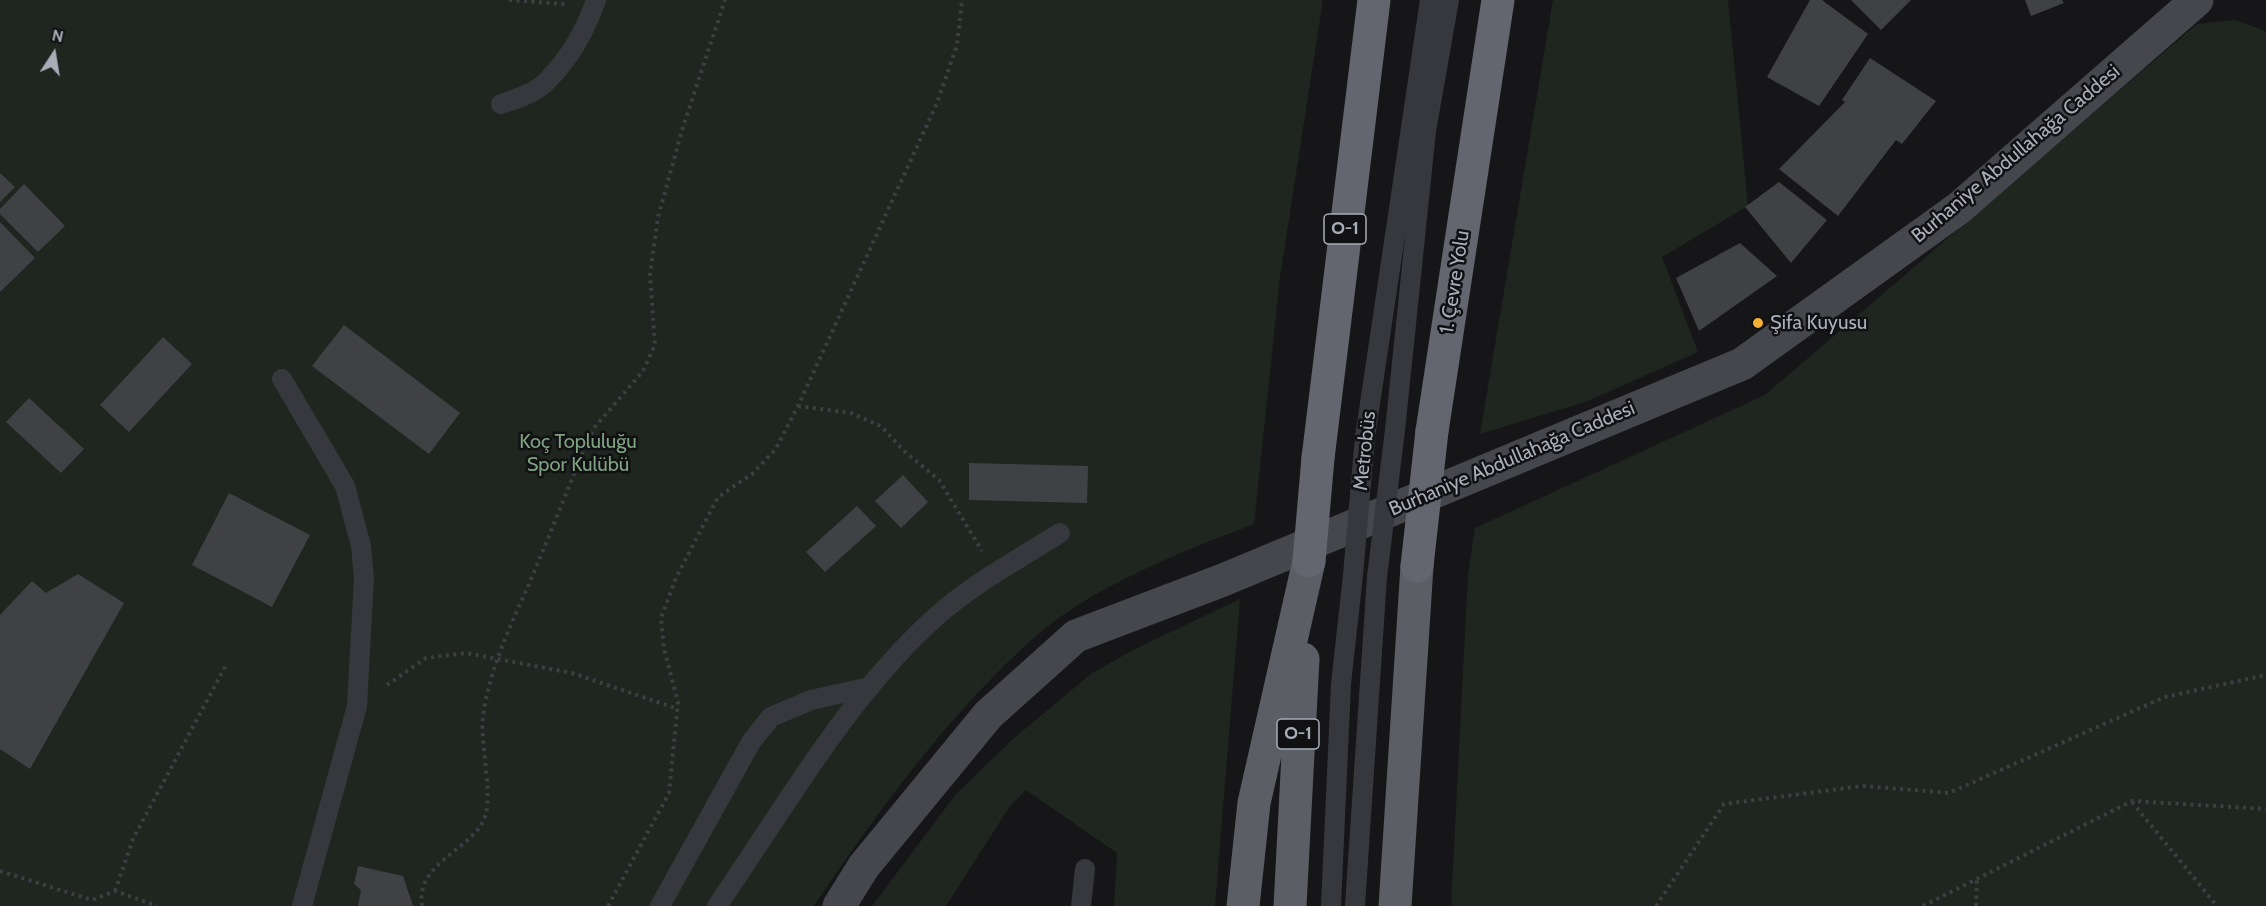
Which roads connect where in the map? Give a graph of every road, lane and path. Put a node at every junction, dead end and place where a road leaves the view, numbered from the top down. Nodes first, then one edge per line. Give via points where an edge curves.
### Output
1 (509, 0) edge
2 (725, 0) edge
3 (962, 0) edge
4 (1374, 0) edge
5 (1430, 0) edge
6 (1449, 0) edge
7 (1498, 0) edge
8 (2197, 0) edge
9 (595, 3) edge
10 (501, 105) dead end
11 (282, 379) dead end
12 (798, 405) junction
13 (1060, 533) dead end
14 (1309, 561) junction
15 (995, 573) junction
16 (497, 659) junction
17 (225, 665) dead end
18 (2266, 675) edge
19 (870, 687) junction
20 (357, 706) junction
21 (678, 710) junction
22 (2132, 801) junction
23 (2266, 808) edge
24 (1085, 869) dead end
25 (1, 871) edge
26 (1977, 877) junction
27 (0, 878) edge
28 (116, 891) junction
29 (157, 906) edge
30 (302, 906) edge
31 (422, 906) edge
32 (608, 906) edge
33 (660, 906) edge
34 (717, 906) edge
35 (840, 906) edge
36 (1082, 906) edge
37 (1243, 906) edge
38 (1290, 906) edge
39 (1331, 906) edge
40 (1355, 906) edge
41 (1395, 906) edge
42 (1656, 906) edge
43 (1923, 906) edge
44 (1976, 906) edge
45 (2217, 906) edge

1 - 9 path
2 - 16 path via 658,217 650,274 655,345 644,371 594,428
3 - 12 path via 957,45 937,103
4 - 14 highway, O-1, bridge
5 - 39 lane, Metrobüs, bridge via 1365,437 1341,684
6 - 40 lane, Metrobüs, bridge via 1426,131 1377,577
7 - 41 highway, 1. Çevre Yolu, bridge via 1432,431 1417,566
8 - 35 main road, Burhaniye Abdullahağa Caddesi via 1959,208 1742,364 1223,580 1076,636 988,715 864,866
9 - 10 lane via 572,49 546,83
11 - 20 lane via 345,486 361,546 364,578
12 - 15 path via 851,413 880,426 939,480
12 - 21 path via 775,450 752,474 718,497 676,578 662,618 663,649
13 - 15 lane
14 - 37 highway via 1254,803
14 - 38 highway, O-1
15 - 19 lane via 939,614
16 - 20 path via 466,653 426,658
16 - 21 path via 572,673
16 - 31 path via 483,718 486,812 477,831 449,853 428,877
17 - 28 path via 134,839
18 - 42 path via 2165,697 1949,793 1863,786 1724,804
19 - 33 lane via 810,700 771,717 751,742
19 - 34 lane
20 - 30 lane
21 - 32 path via 669,794
22 - 23 path
22 - 26 path
22 - 45 path
24 - 36 lane
25 - 27 path
25 - 28 path via 92,900
26 - 43 path
26 - 44 path
28 - 29 path

